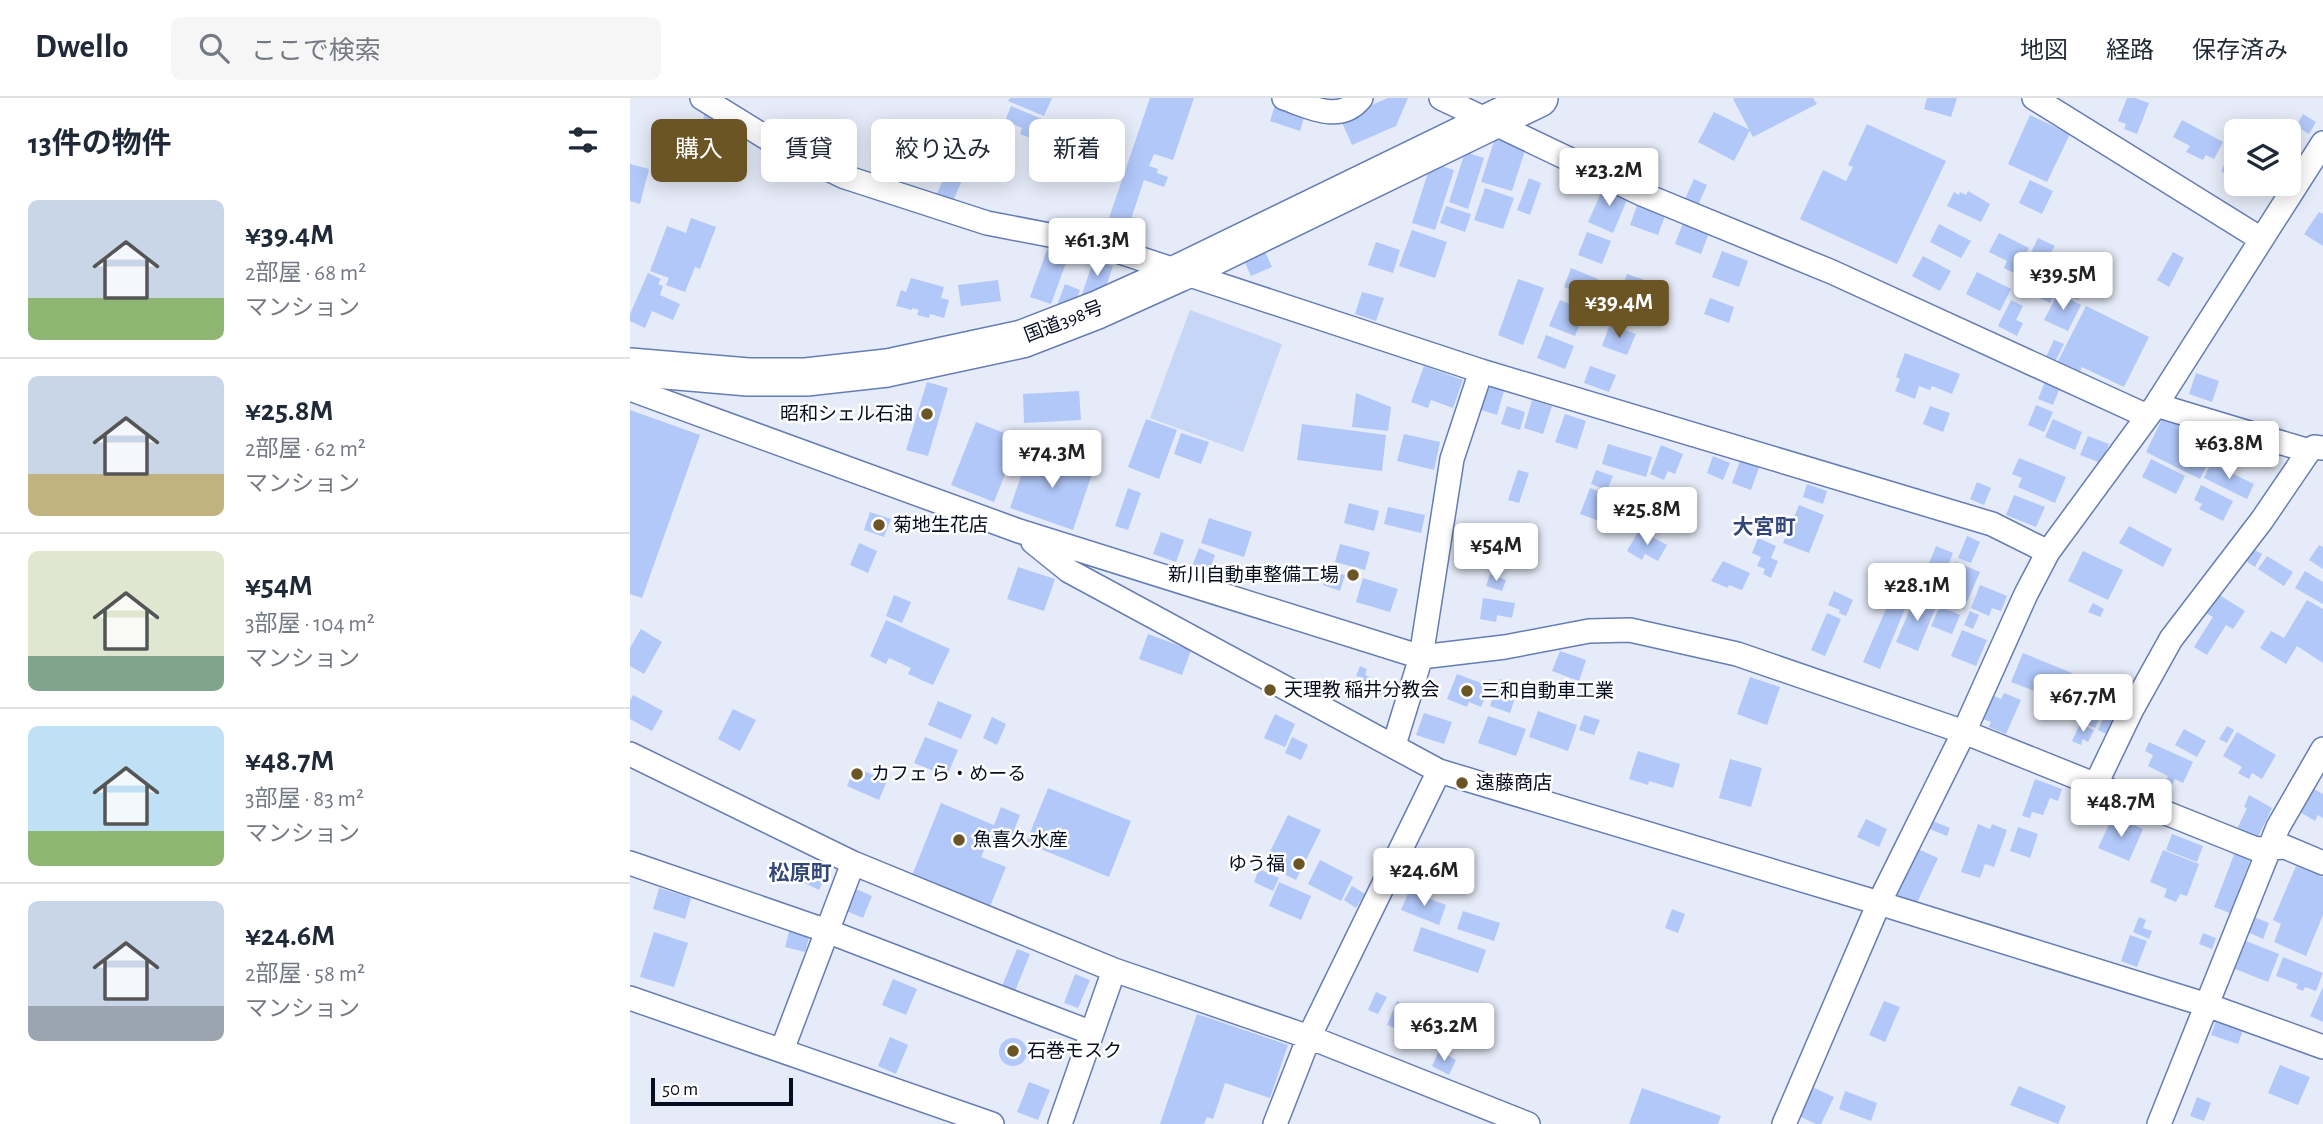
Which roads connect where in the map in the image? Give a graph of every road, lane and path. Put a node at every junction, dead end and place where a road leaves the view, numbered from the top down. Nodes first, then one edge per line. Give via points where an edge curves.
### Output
1 (702, 98) edge
2 (1284, 98) edge
3 (1361, 98) edge
4 (1441, 98) edge
5 (1539, 98) edge
6 (2034, 98) edge
7 (1489, 122) junction
8 (2323, 143) edge
9 (2261, 239) junction
10 (1179, 273) junction
11 (630, 367) edge
12 (1481, 371) junction
13 (630, 389) edge
14 (2152, 411) junction
15 (2316, 449) edge
16 (1019, 531) junction
17 (2048, 552) junction
18 (1421, 657) junction
19 (1964, 732) junction
20 (1394, 745) junction
21 (2323, 749) edge
22 (630, 754) edge
23 (1439, 771) junction
24 (2095, 786) junction
25 (2270, 848) junction
26 (630, 863) edge
27 (853, 863) junction
28 (2323, 863) edge
29 (1879, 903) junction
30 (827, 931) junction
31 (1114, 970) junction
32 (630, 998) edge
33 (2207, 1005) junction
34 (1092, 1033) junction
35 (1309, 1037) junction
36 (2323, 1047) edge
37 (782, 1050) junction
38 (992, 1124) edge
39 (1060, 1124) edge
40 (1275, 1124) edge
41 (1528, 1124) edge
42 (1784, 1124) edge
43 (2159, 1124) edge

1 - 10 street via 780,146 845,177 987,223 1096,244
2 - 3 street via 1338,113
4 - 7 street
5 - 7 highway, 国道398号
6 - 9 street
7 - 10 highway, 国道398号
7 - 14 street via 1642,194
8 - 9 street
9 - 14 street
10 - 11 highway, 国道398号 via 1022,339 887,368 806,377 748,377
10 - 12 street
12 - 17 street via 1992,524
12 - 18 street via 1452,459
13 - 16 street
14 - 15 street
14 - 17 street
15 - 24 street via 2171,639
16 - 18 street
16 - 20 street via 1069,571
17 - 19 street
18 - 19 street via 1590,631 1630,630 1737,654
18 - 20 street
19 - 24 street
19 - 29 street
20 - 23 street
21 - 25 street
22 - 27 street
23 - 29 street
23 - 35 street
24 - 25 street via 2256,849
25 - 28 street via 2285,847
25 - 33 street
26 - 30 street
27 - 30 street
27 - 31 street
29 - 33 street
29 - 42 street
30 - 34 street
30 - 37 street
31 - 34 street
31 - 35 street
32 - 37 street
33 - 36 street
33 - 43 street
34 - 39 street
35 - 40 street
35 - 41 street
37 - 38 street

